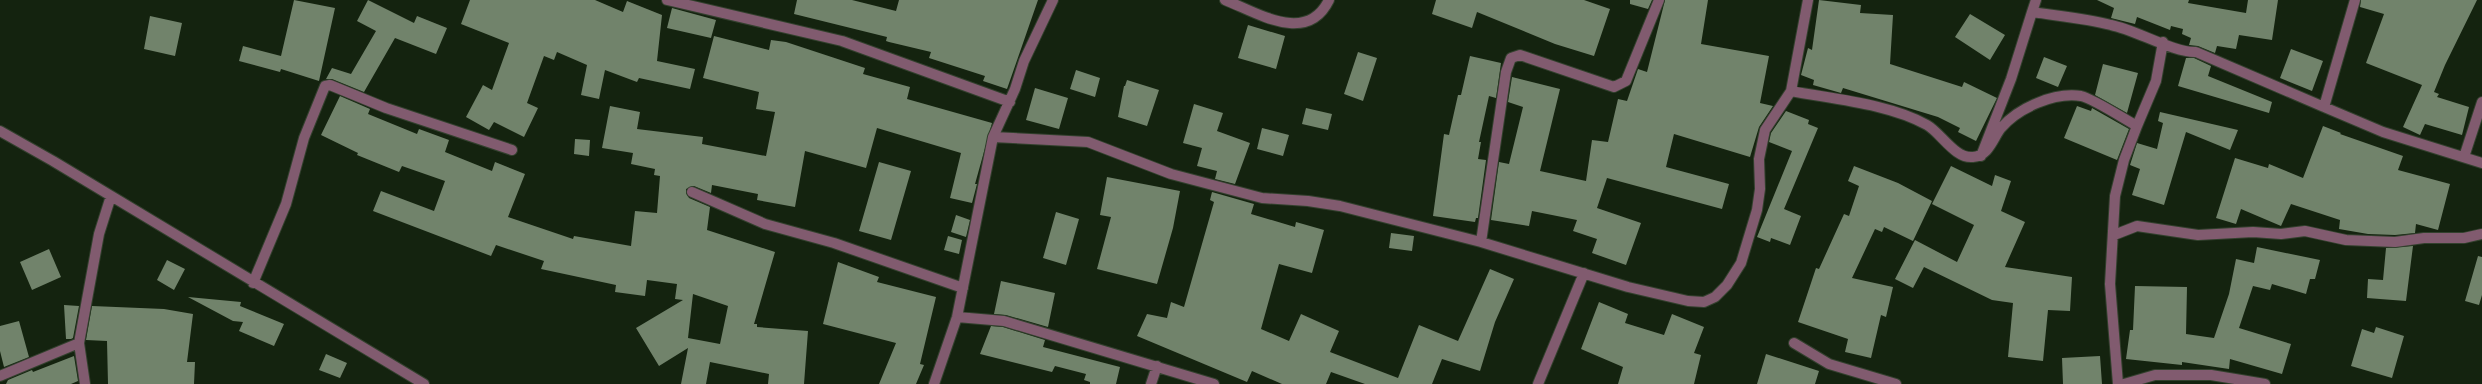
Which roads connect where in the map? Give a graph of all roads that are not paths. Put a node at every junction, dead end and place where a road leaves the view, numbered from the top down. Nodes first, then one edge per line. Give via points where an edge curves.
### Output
1 (667, 0) edge
2 (1053, 0) edge
3 (1225, 0) edge
4 (1329, 0) edge
5 (1659, 0) edge
6 (1808, 0) edge
7 (2036, 0) edge
8 (2355, 0) edge
9 (2032, 12) junction
10 (2163, 42) junction
11 (1791, 91) junction
12 (1010, 102) junction
13 (2482, 102) edge
14 (2324, 107) junction
15 (2137, 126) junction
16 (0, 131) edge
17 (993, 137) junction
18 (512, 150) dead end
19 (1981, 156) junction
20 (2464, 157) junction
21 (2482, 163) edge
22 (692, 192) dead end
23 (111, 196) junction
24 (2482, 234) edge
25 (2114, 235) junction
26 (1481, 242) junction
27 (1584, 274) junction
28 (253, 283) junction
29 (963, 288) junction
30 (958, 317) junction
31 (79, 343) junction
32 (1794, 343) dead end
33 (1157, 366) junction
34 (0, 376) edge
35 (85, 384) edge
36 (424, 384) edge
37 (934, 384) edge
38 (1151, 384) edge
39 (1214, 384) edge
40 (1538, 384) edge
41 (1896, 384) edge
42 (2118, 384) edge
43 (2124, 384) edge
44 (2265, 384) edge

1 - 12 street via 842,41
2 - 12 street via 1024,61
3 - 4 street via 1284,24 1308,21 1323,12
5 - 26 street via 1626,81 1614,87 1520,55 1511,58 1506,72
6 - 11 street
7 - 9 street
8 - 14 street
9 - 10 street via 2112,25
9 - 19 street via 2011,79
10 - 14 street via 2185,52 2196,52
10 - 15 street via 2156,80
11 - 19 street via 1909,116 1928,125 1960,153 1972,158
11 - 27 street via 1765,130 1759,159 1760,190 1757,210 1740,263 1727,285 1715,297 1704,302 1688,302
12 - 17 street
13 - 20 street
14 - 20 street via 2383,132
15 - 19 street via 2082,96 2068,96 2034,104 2002,128
15 - 25 street via 2124,160 2115,196
16 - 23 street
17 - 26 street via 1088,142 1171,174 1262,198 1340,206
17 - 29 street
18 - 28 street via 386,108 330,85 325,86 304,138 286,204
20 - 21 street
22 - 29 street via 765,224 834,243
23 - 28 street
23 - 31 street via 99,234
24 - 25 street via 2464,238 2424,238 2395,242 2346,240 2305,231 2280,234 2253,232 2198,235 2137,226
25 - 42 street via 2110,284
26 - 27 street
27 - 40 street
28 - 36 street
29 - 30 street
30 - 33 street via 1004,321
30 - 37 street
31 - 34 street
31 - 35 street
32 - 41 street via 1829,364
33 - 38 street
33 - 39 street
43 - 44 street via 2155,376 2211,375

